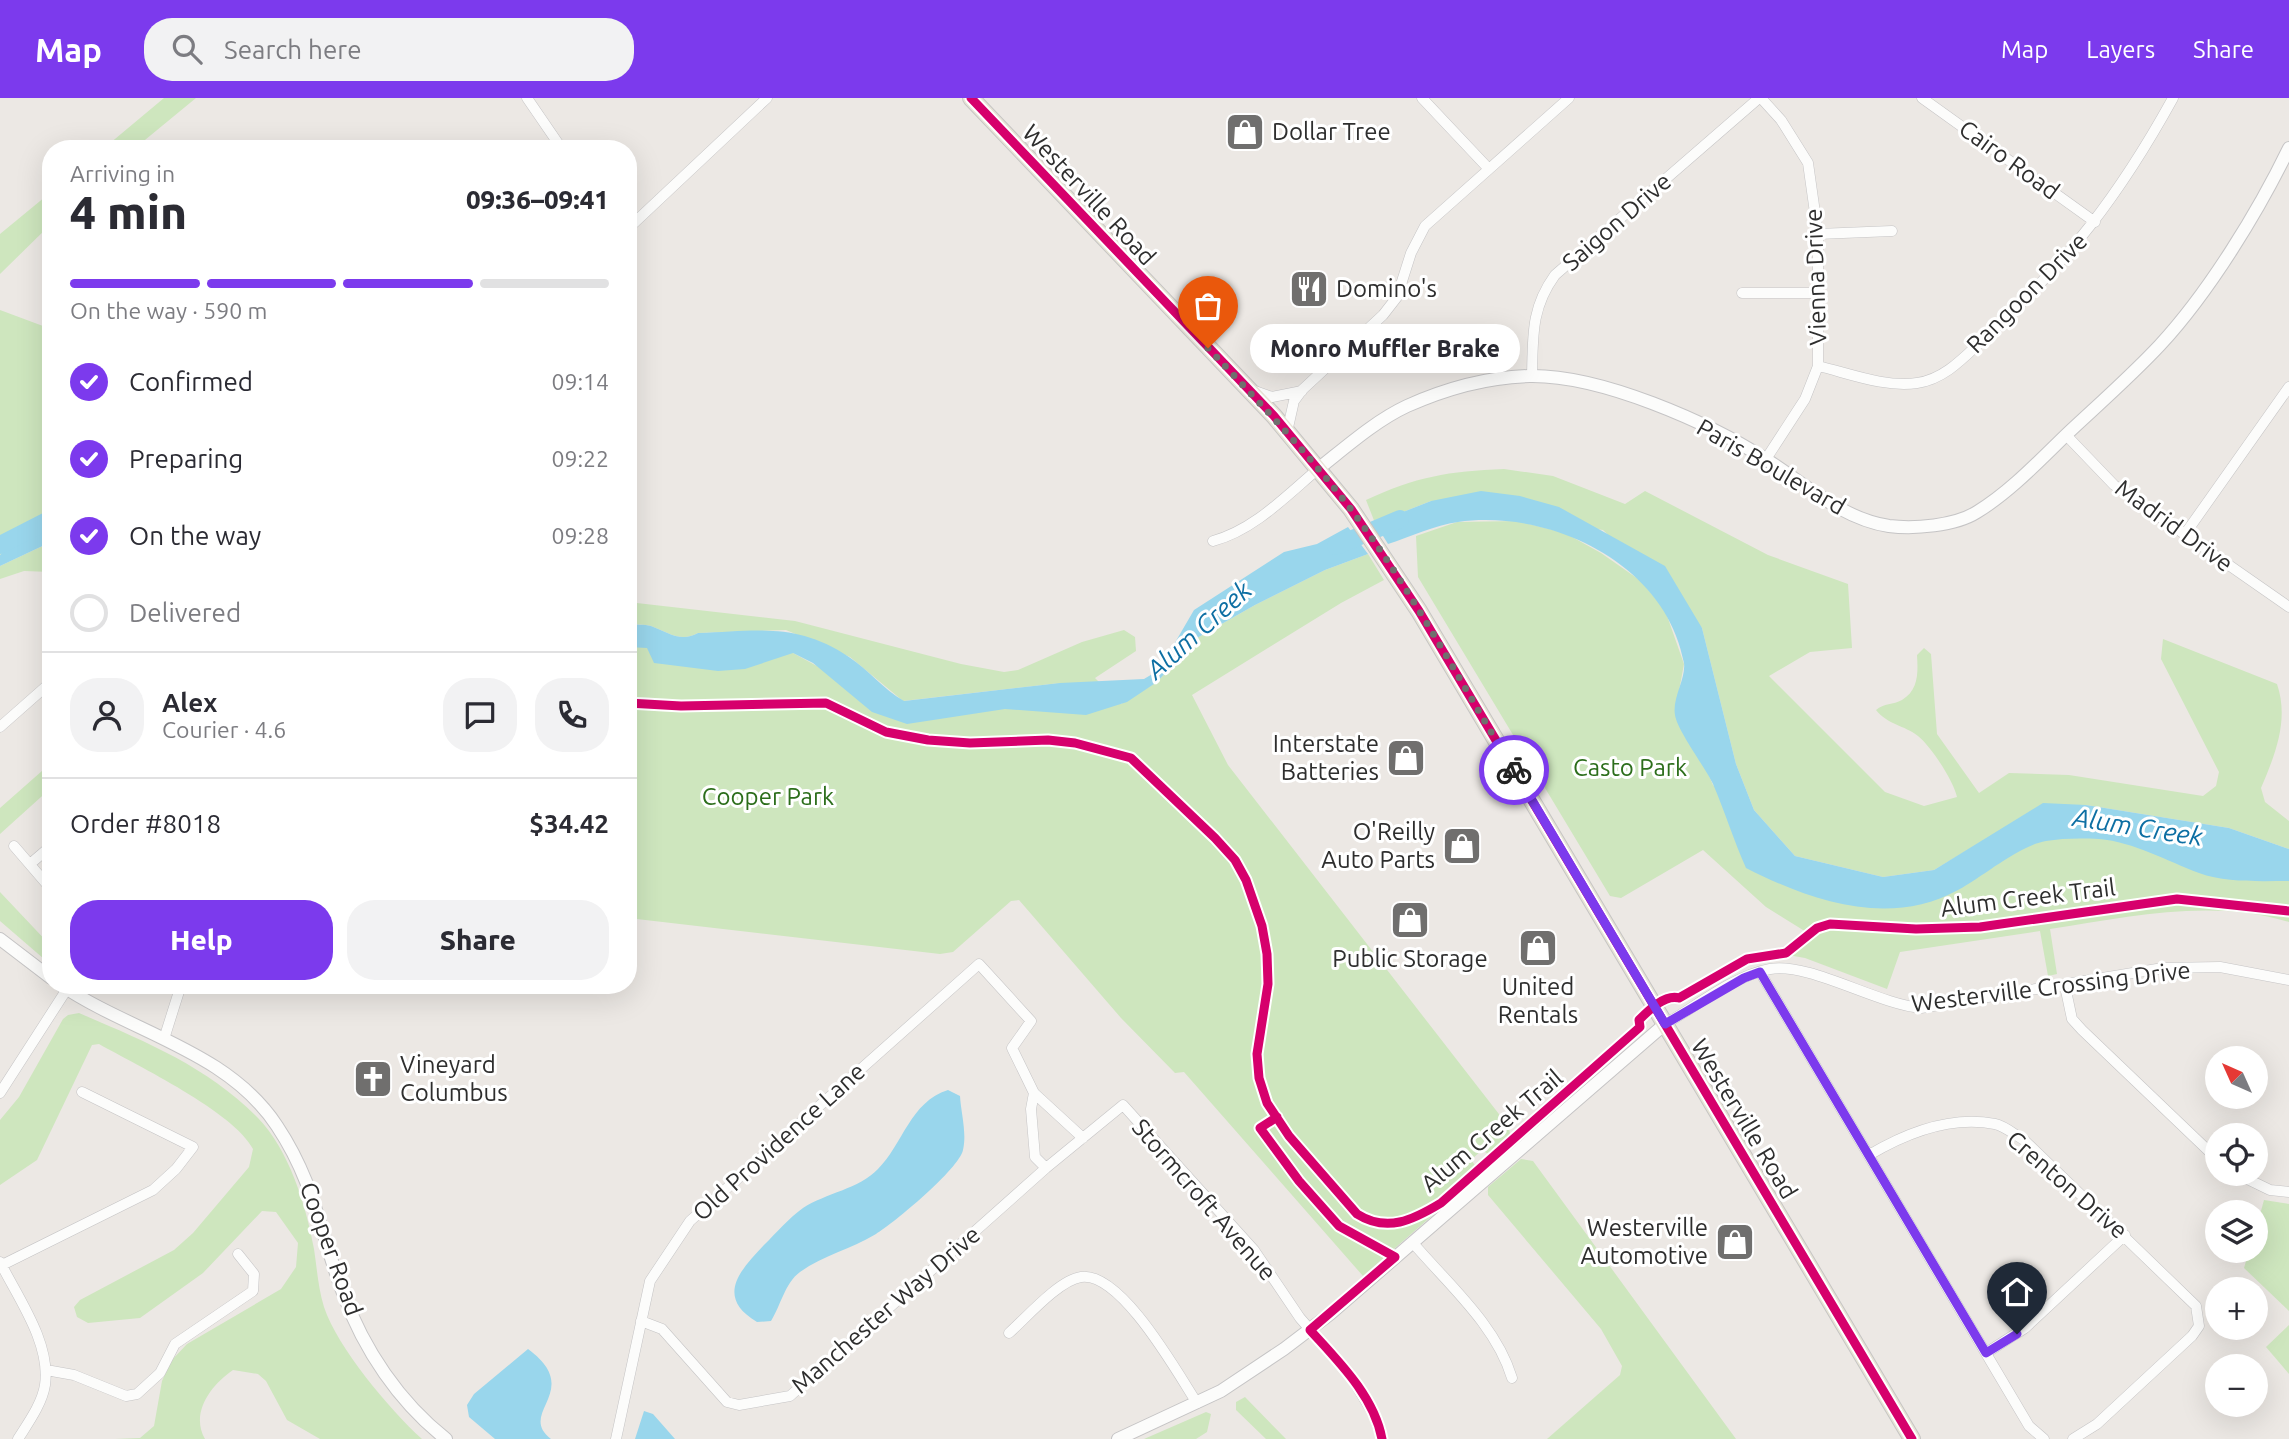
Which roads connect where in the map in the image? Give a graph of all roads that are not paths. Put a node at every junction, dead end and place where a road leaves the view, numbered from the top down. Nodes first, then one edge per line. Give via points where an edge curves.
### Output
1 (527, 98) edge
2 (767, 98) edge
3 (971, 98) edge
4 (1422, 98) edge
5 (1569, 98) edge
6 (1760, 98) edge
7 (1923, 98) edge
8 (2173, 98) edge
9 (556, 140) edge
10 (2289, 148) edge
11 (1488, 168) junction
12 (637, 220) edge
13 (2095, 222) junction
14 (1892, 231) dead end
15 (1818, 234) junction
16 (1742, 293) dead end
17 (1817, 293) junction
18 (1818, 366) junction
19 (1532, 376) junction
20 (2289, 387) edge
21 (1246, 388) junction
22 (1302, 390) junction
23 (1287, 432) junction
24 (2066, 435) junction
25 (1766, 459) junction
26 (1318, 469) junction
27 (2185, 534) junction
28 (1213, 541) dead end
29 (2288, 605) edge
30 (42, 688) edge
31 (6, 716) edge
32 (0, 727) edge
33 (14, 846) dead end
34 (42, 854) edge
35 (30, 864) junction
36 (42, 878) edge
37 (0, 939) edge
38 (42, 971) edge
39 (1760, 972) junction
40 (2289, 980) edge
41 (2065, 986) junction
42 (60, 994) edge
43 (77, 994) edge
44 (178, 994) edge
45 (1665, 1024) junction
46 (164, 1039) junction
47 (82, 1091) dead end
48 (0, 1093) edge
49 (1034, 1093) junction
50 (1123, 1105) joint
51 (1083, 1138) junction
52 (2205, 1148) edge
53 (1868, 1155) junction
54 (1046, 1168) junction
55 (2262, 1186) edge
56 (2289, 1192) edge
57 (2124, 1235) junction
58 (1413, 1243) junction
59 (238, 1254) dead end
60 (0, 1264) edge
61 (641, 1321) junction
62 (1310, 1330) junction
63 (1009, 1333) dead end
64 (1986, 1353) junction
65 (46, 1370) junction
66 (1512, 1378) dead end
67 (1197, 1403) junction
68 (18, 1439) edge
69 (446, 1439) edge
70 (616, 1439) edge
71 (1118, 1439) edge
72 (1382, 1439) edge
73 (1912, 1439) edge
74 (2044, 1439) edge
75 (2073, 1439) edge

1 - 9 street
2 - 12 street
3 - 21 main road, Westerville Road
4 - 11 street
5 - 11 street
6 - 15 street, Vienna Drive via 1782,120 1808,163
6 - 19 street, Saigon Drive via 1555,275 1542,293 1535,315
7 - 13 street, Cairo Road
8 - 13 street, Rangoon Drive via 2137,162
10 - 24 street, Paris Boulevard via 2263,202 2184,316
11 - 22 street via 1425,226 1397,296 1384,315
13 - 18 street, Rangoon Drive via 2058,268 1949,371 1917,383 1887,382
14 - 15 street
15 - 17 street, Vienna Drive
16 - 17 street
17 - 18 street, Vienna Drive
18 - 25 street, Vienna Drive via 1805,398
19 - 25 street, Paris Boulevard via 1618,392 1677,414
19 - 26 street, Paris Boulevard via 1449,390 1404,407
20 - 27 street
21 - 22 street via 1272,397
21 - 23 main road, Westerville Road
22 - 23 street via 1294,401
23 - 26 main road, Westerville Road
24 - 25 street, Paris Boulevard via 1975,513 1920,528 1885,526 1836,507
24 - 27 street, Madrid Drive via 2114,485
26 - 28 street via 1250,525
26 - 45 main road, Westerville Road via 1390,566
27 - 29 street, Madrid Drive
30 - 31 street
31 - 32 street
33 - 35 street
34 - 35 street
35 - 36 street
37 - 38 street
39 - 41 street, Westerville Crossing Drive via 1772,968 1802,972 1899,1006 1921,1008
39 - 45 street, Westerville Crossing Drive
39 - 53 street
40 - 41 street, Westerville Crossing Drive via 2220,967 2175,968
41 - 52 street via 2072,1018 2082,1030
42 - 48 street
43 - 46 street, Cooper Road
44 - 46 street
45 - 58 street
45 - 73 main road, Westerville Road
46 - 69 street, Cooper Road via 227,1074 277,1125 310,1185 343,1292 375,1361 409,1405
47 - 60 street via 193,1147 153,1190
49 - 51 street
49 - 54 street via 1035,1157
49 - 61 street, Old Providence Lane via 1012,1048 1031,1021 979,964 690,1221 650,1281
50 - 51 street, Manchester Way Drive
50 - 62 street, Stormcroft Avenue via 1254,1250
51 - 54 street, Manchester Way Drive
53 - 57 street, Crenton Drive via 1918,1130 1966,1122 1997,1124 2024,1140
53 - 64 street
54 - 61 street, Manchester Way Drive via 790,1396 739,1405 727,1402 662,1329
55 - 56 street
57 - 64 street via 2025,1328
57 - 75 street, Crenton Drive via 2190,1300 2199,1313 2199,1326 2097,1424
58 - 62 street
58 - 66 street via 1504,1352
59 - 65 street via 254,1274 253,1292 175,1344 160,1373 138,1394 126,1396 74,1375
60 - 65 street via 44,1353
61 - 70 street, Old Providence Lane
62 - 67 street
62 - 72 street, Stormcroft Avenue via 1350,1375 1374,1415
63 - 67 street via 1064,1284 1081,1277 1099,1279 1153,1334
64 - 74 street via 2029,1426
65 - 68 street via 45,1388
67 - 71 street

